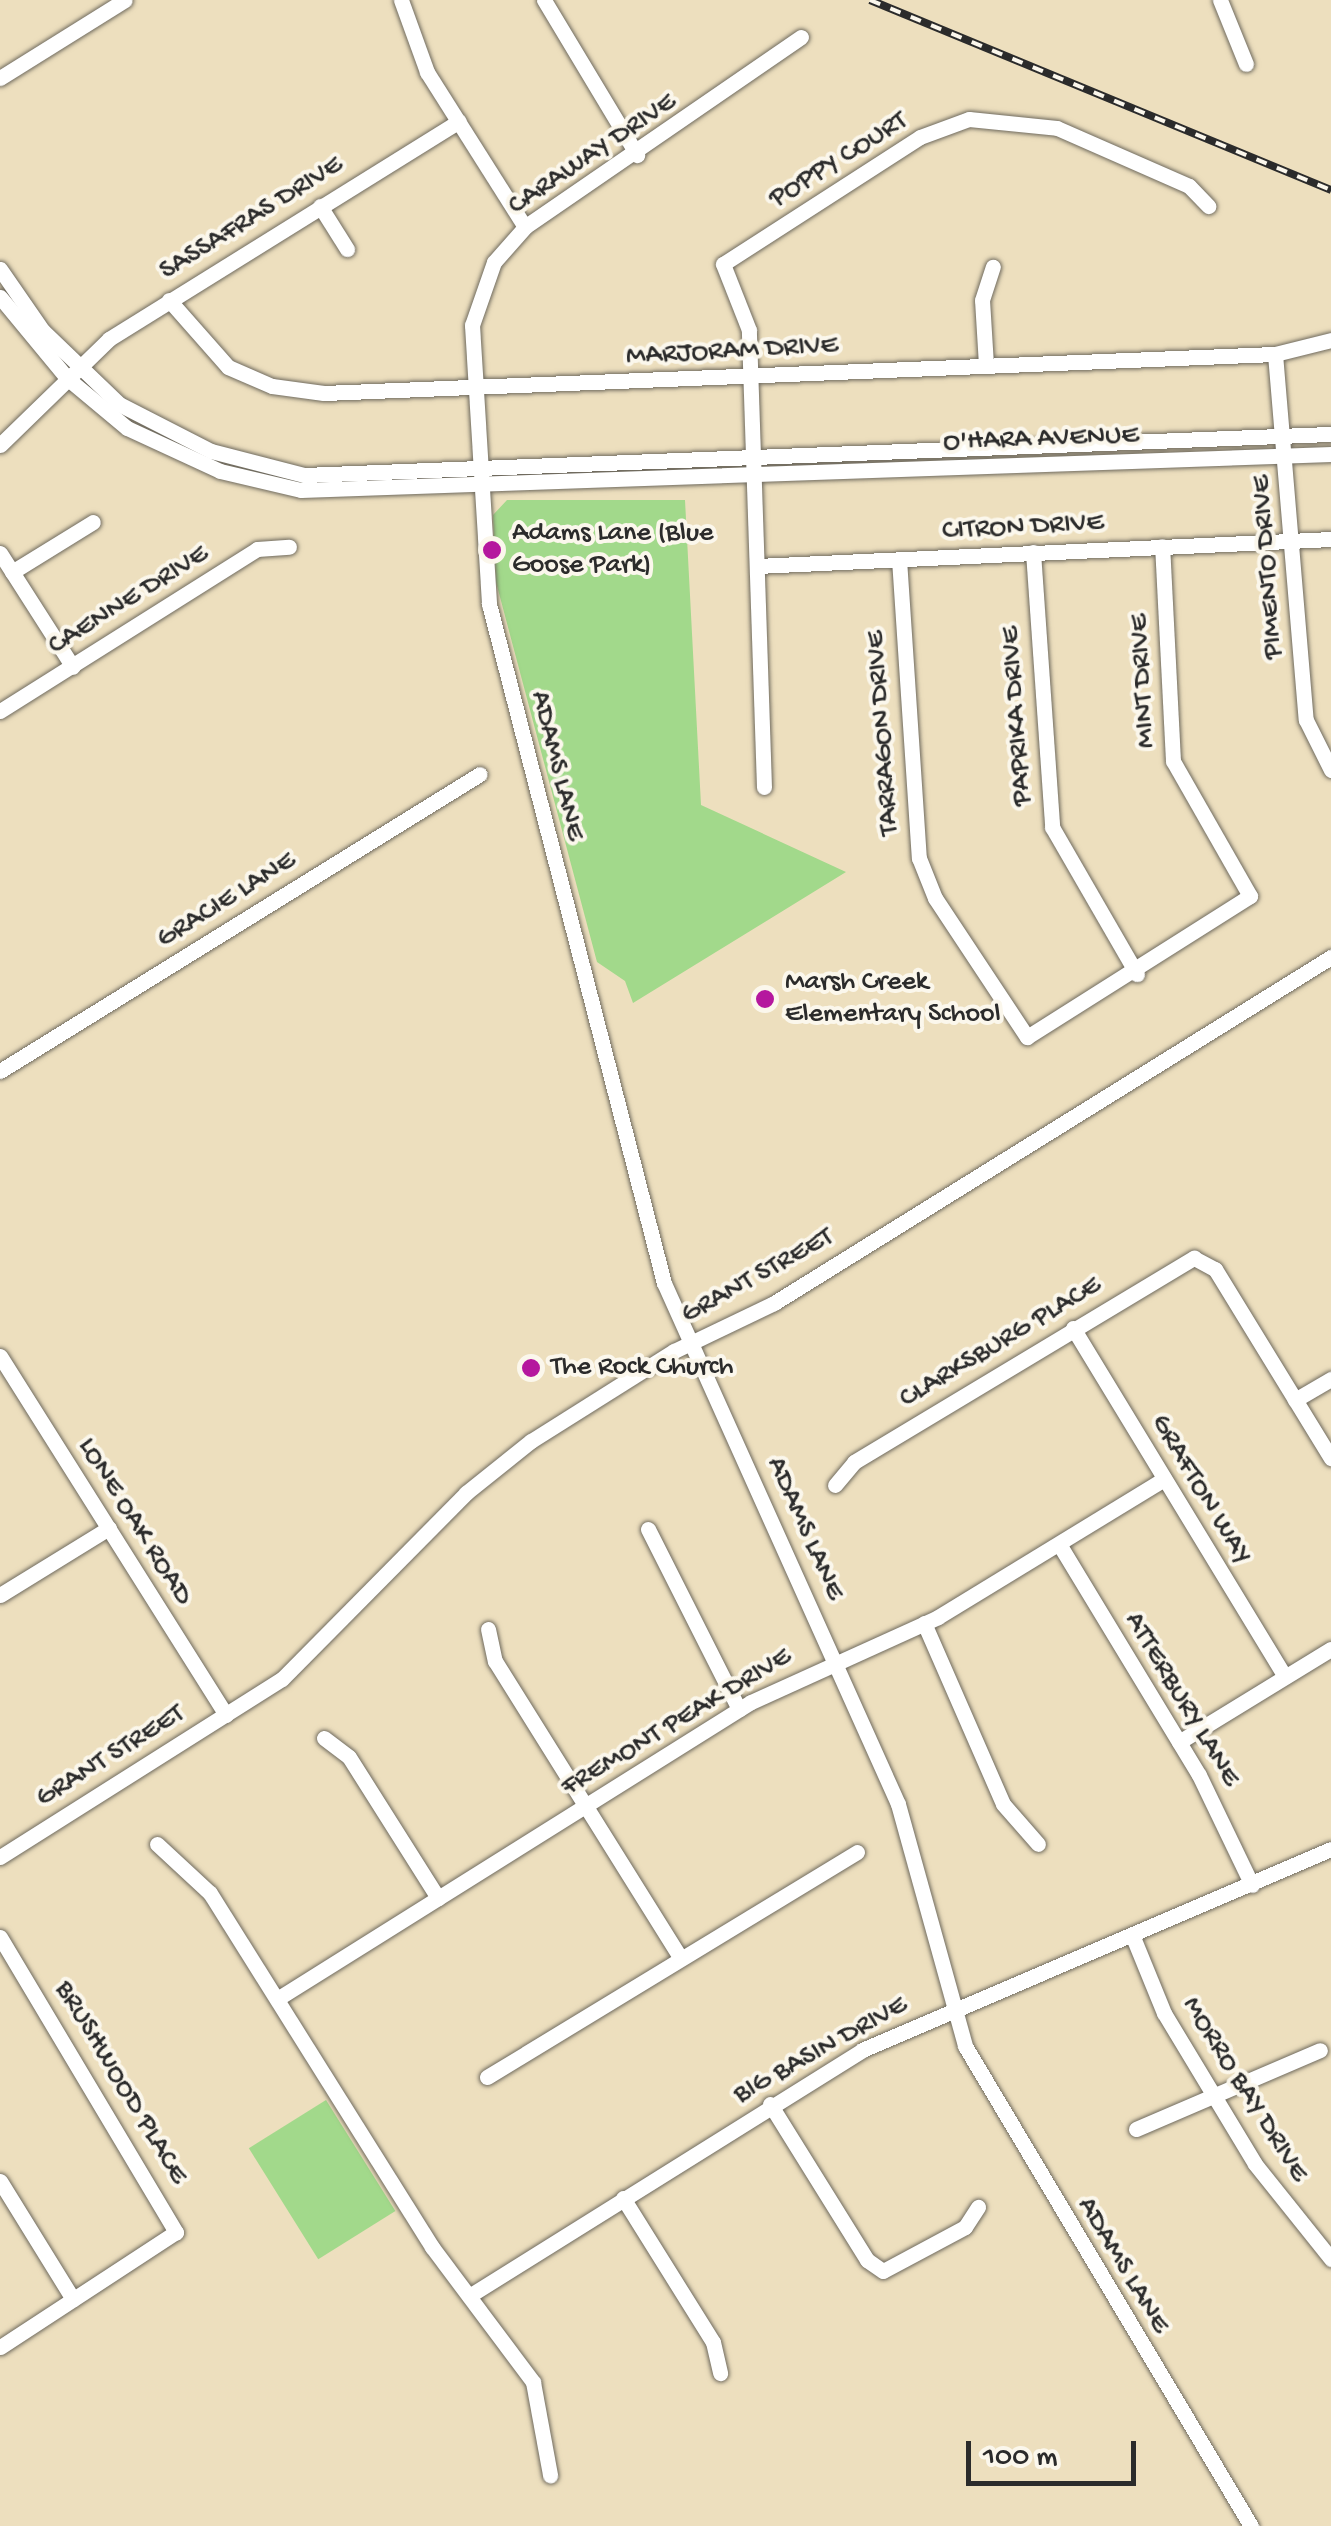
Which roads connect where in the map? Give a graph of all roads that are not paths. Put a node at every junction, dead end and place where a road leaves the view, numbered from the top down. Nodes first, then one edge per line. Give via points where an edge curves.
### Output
1 (125, 0) edge
2 (401, 0) edge
3 (544, 0) edge
4 (1220, 0) edge
5 (801, 37) dead end
6 (1246, 64) dead end
7 (0, 78) edge
8 (458, 121) junction
9 (637, 155) junction
10 (320, 206) junction
11 (1208, 206) dead end
12 (525, 227) junction
13 (347, 250) dead end
14 (994, 267) dead end
15 (0, 269) edge
16 (0, 296) edge
17 (169, 300) junction
18 (1331, 340) edge
19 (1275, 354) junction
20 (986, 366) junction
21 (72, 373) junction
22 (752, 375) junction
23 (473, 390) junction
24 (1331, 434) edge
25 (1285, 435) junction
26 (0, 444) edge
27 (1331, 454) edge
28 (1286, 455) junction
29 (753, 471) junction
30 (477, 481) junction
31 (92, 522) dead end
32 (1331, 539) edge
33 (1292, 540) junction
34 (1162, 546) junction
35 (289, 548) dead end
36 (1033, 552) junction
37 (0, 553) edge
38 (899, 559) junction
39 (757, 566) junction
40 (12, 572) junction
41 (73, 667) junction
42 (0, 711) edge
43 (1331, 770) edge
44 (480, 774) dead end
45 (764, 786) dead end
46 (1331, 957) edge
47 (1136, 974) junction
48 (0, 1071) edge
49 (1073, 1328) junction
50 (692, 1341) junction
51 (0, 1356) edge
52 (1331, 1379) edge
53 (1296, 1400) junction
54 (1331, 1458) edge
55 (1164, 1479) junction
56 (835, 1486) dead end
57 (109, 1528) junction
58 (648, 1529) dead end
59 (1059, 1544) junction
60 (0, 1596) edge
61 (924, 1623) junction
62 (488, 1629) dead end
63 (1331, 1649) edge
64 (835, 1662) junction
65 (1285, 1677) junction
66 (739, 1709) junction
67 (226, 1714) junction
68 (324, 1738) dead end
69 (1180, 1742) junction
70 (586, 1805) junction
71 (157, 1844) dead end
72 (1038, 1844) dead end
73 (1331, 1848) edge
74 (857, 1852) dead end
75 (0, 1857) edge
76 (1252, 1886) junction
77 (438, 1898) junction
78 (0, 1937) edge
79 (1132, 1937) junction
80 (680, 1956) junction
81 (277, 1999) junction
82 (951, 2011) junction
83 (1320, 2050) dead end
84 (487, 2077) dead end
85 (1214, 2095) junction
86 (770, 2104) junction
87 (1136, 2130) dead end
88 (0, 2181) edge
89 (623, 2198) junction
90 (978, 2207) dead end
91 (1331, 2260) edge
92 (469, 2296) junction
93 (73, 2299) junction
94 (0, 2347) edge
95 (720, 2373) dead end
96 (550, 2475) dead end
97 (1250, 2526) edge

1 - 7 street
2 - 8 street via 413,45
3 - 9 street
4 - 6 street
5 - 9 street, CARAWAY DRIVE
8 - 10 street, SASSAFRAS DRIVE
8 - 12 street
9 - 12 street, CARAWAY DRIVE
10 - 13 street
10 - 17 street, SASSAFRAS DRIVE
11 - 22 street, POPPY COURT via 1190,186 1057,128 969,119 920,137 723,264 748,330
12 - 23 street, CARAWAY DRIVE via 476,296
14 - 20 street via 982,300
15 - 21 street, O'HARA AVENUE
16 - 21 street, O'HARA AVENUE
17 - 21 street, SASSAFRAS DRIVE
17 - 23 street, MARJORAM DRIVE via 197,342 272,386
18 - 19 street, MARJORAM DRIVE
19 - 20 street, MARJORAM DRIVE
19 - 25 street, PIMENTO DRIVE
20 - 22 street, MARJORAM DRIVE
21 - 26 street, SASSAFRAS DRIVE
21 - 30 street, O'HARA AVENUE via 176,435 272,470
22 - 23 street, MARJORAM DRIVE
22 - 29 street
23 - 30 street, CARAWAY DRIVE
24 - 25 street, O'HARA AVENUE
25 - 28 street, PIMENTO DRIVE
25 - 29 street, O'HARA AVENUE
27 - 28 street, O'HARA AVENUE
28 - 29 street, O'HARA AVENUE
28 - 33 street, PIMENTO DRIVE
29 - 30 street, O'HARA AVENUE
29 - 39 street
30 - 50 street, ADAMS LANE via 489,604 658,1263
31 - 40 street
32 - 33 street, CITRON DRIVE
33 - 34 street, CITRON DRIVE
33 - 43 street, PIMENTO DRIVE via 1306,720
34 - 36 street, CITRON DRIVE
34 - 47 street, MINT DRIVE via 1174,761 1196,813 1246,883 1240,908
35 - 41 street, CAENNE DRIVE via 257,550
36 - 38 street, CITRON DRIVE
36 - 47 street, PAPRIKA DRIVE via 1052,827
37 - 40 street
38 - 39 street, CITRON DRIVE
38 - 47 street, TARRAGON DRIVE via 919,858 1016,1031 1041,1036
39 - 45 street
40 - 41 street
41 - 42 street, CAENNE DRIVE
44 - 48 street, GRACIE LANE
46 - 50 street, GRANT STREET via 774,1302
49 - 53 street, CLARKSBURG PLACE via 1184,1260 1202,1259
49 - 55 street, GRAFTON WAY
49 - 56 street, CLARKSBURG PLACE via 854,1462
50 - 64 street, ADAMS LANE
50 - 67 street, GRANT STREET via 498,1464 327,1640
51 - 57 street, LONE OAK ROAD
52 - 53 street
53 - 54 street
55 - 59 street, FREMONT PEAK DRIVE
55 - 65 street, GRAFTON WAY
57 - 60 street
57 - 67 street, LONE OAK ROAD
58 - 66 street
59 - 61 street, FREMONT PEAK DRIVE
59 - 69 street, ATTERBURY LANE
61 - 64 street, FREMONT PEAK DRIVE
61 - 72 street via 1002,1804
62 - 70 street via 496,1661
63 - 65 street
64 - 66 street, FREMONT PEAK DRIVE
64 - 82 street, ADAMS LANE via 906,1831
65 - 69 street
66 - 70 street, FREMONT PEAK DRIVE
67 - 75 street, GRANT STREET
68 - 77 street via 349,1757
69 - 76 street, ATTERBURY LANE
70 - 77 street, FREMONT PEAK DRIVE
70 - 80 street
71 - 81 street via 210,1893
73 - 76 street, BIG BASIN DRIVE
74 - 80 street
76 - 79 street, BIG BASIN DRIVE
77 - 81 street, FREMONT PEAK DRIVE
78 - 93 street, BRUSHWOOD PLACE via 173,2220 164,2246
79 - 82 street, BIG BASIN DRIVE
79 - 85 street, MORRO BAY DRIVE
80 - 84 street
81 - 92 street
82 - 86 street, BIG BASIN DRIVE
82 - 97 street, ADAMS LANE via 1060,2212
83 - 85 street
85 - 87 street
85 - 91 street, MORRO BAY DRIVE
86 - 89 street, BIG BASIN DRIVE
86 - 90 street via 883,2271 965,2226
88 - 93 street
89 - 92 street, BIG BASIN DRIVE
89 - 95 street via 712,2342
92 - 96 street via 539,2393
93 - 94 street, BRUSHWOOD PLACE

